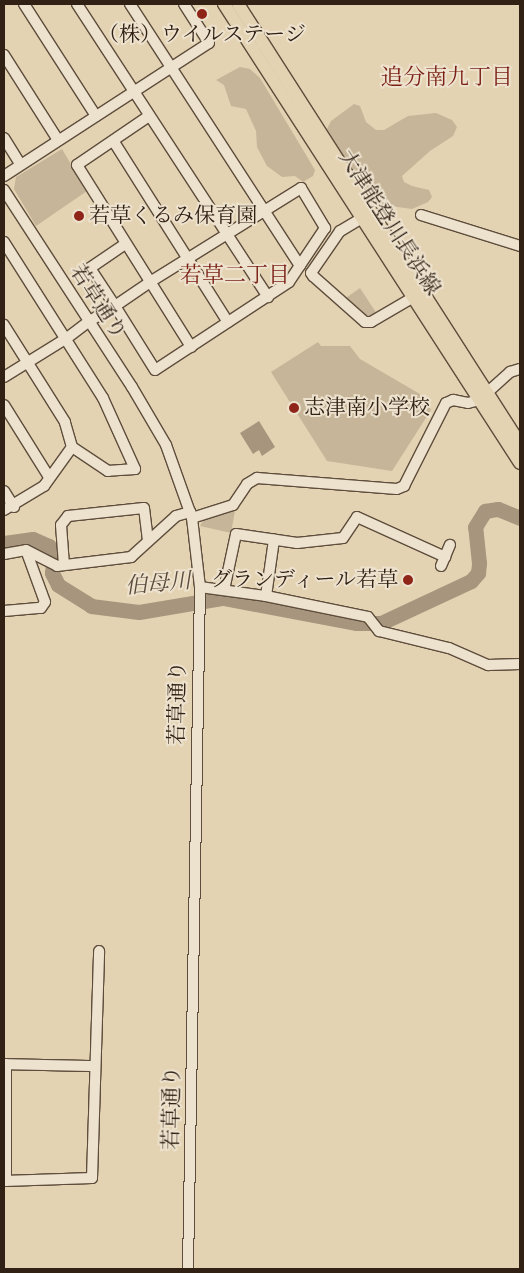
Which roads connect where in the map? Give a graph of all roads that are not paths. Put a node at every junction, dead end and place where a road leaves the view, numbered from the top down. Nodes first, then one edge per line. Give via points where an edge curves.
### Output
1 (24, 4) edge
2 (77, 4) edge
3 (130, 4) edge
4 (184, 4) edge
5 (224, 4) edge
6 (238, 4) edge
7 (4, 55) edge
8 (172, 68) junction
9 (134, 92) junction
10 (96, 116) junction
11 (149, 116) junction
12 (4, 138) edge
13 (58, 140) junction
14 (114, 142) junction
15 (20, 164) junction
16 (4, 176) edge
17 (4, 190) edge
18 (263, 211) junction
19 (421, 215) dead end
20 (362, 218) junction
21 (225, 235) junction
22 (4, 242) edge
23 (125, 244) junction
24 (520, 246) edge
25 (188, 260) junction
26 (300, 266) junction
27 (150, 282) junction
28 (417, 295) junction
29 (268, 297) junction
30 (115, 306) junction
31 (88, 322) junction
32 (228, 322) junction
33 (4, 325) edge
34 (67, 338) junction
35 (191, 347) junction
36 (28, 362) junction
37 (520, 370) edge
38 (4, 377) edge
39 (483, 395) junction
40 (4, 405) edge
41 (520, 444) edge
42 (72, 448) junction
43 (520, 464) edge
44 (49, 477) junction
45 (4, 491) edge
46 (9, 508) edge
47 (191, 515) junction
48 (148, 539) junction
49 (274, 540) junction
50 (450, 545) dead end
51 (26, 550) junction
52 (4, 554) edge
53 (57, 565) junction
54 (224, 590) junction
55 (199, 596) junction
56 (266, 596) junction
57 (4, 611) edge
58 (520, 664) edge
59 (99, 951) dead end
60 (5, 1064) edge
61 (95, 1066) junction
62 (5, 1181) edge
63 (188, 1269) edge

1 - 10 street
2 - 9 street
3 - 8 street
4 - 8 street via 209,43
5 - 20 main road, 大津能登川長浜線
6 - 28 main road, 大津能登川長浜線
7 - 13 street
8 - 9 street
8 - 18 street
9 - 10 street
9 - 11 street
10 - 13 street
11 - 14 street
11 - 21 street
12 - 15 street
13 - 15 street
14 - 23 street via 77,165
14 - 25 street
15 - 16 street
17 - 31 street, 若草通り
18 - 21 street
18 - 26 street
18 - 26 street via 301,188 326,228
19 - 24 street
20 - 28 main road, 大津能登川長浜線
20 - 28 street via 340,231 311,272 312,276 365,322 371,322
21 - 25 street
21 - 29 street
22 - 34 street
23 - 27 street
23 - 30 street via 90,268
25 - 27 street
25 - 32 street
26 - 29 street via 289,282
27 - 30 street
27 - 35 street
28 - 39 main road, 大津能登川長浜線
29 - 32 street
30 - 31 street
30 - 35 street via 156,370
31 - 34 street
31 - 47 street, 若草通り via 166,445
32 - 35 street
33 - 36 street
34 - 36 street
34 - 42 street via 103,398 135,469 108,471
36 - 38 street
36 - 42 street via 65,422
37 - 39 street via 510,372
39 - 41 main road, 大津能登川長浜線
39 - 43 main road, 大津能登川長浜線
39 - 47 street via 468,403 453,400 446,403 404,486 397,489 257,478 247,484 233,505
40 - 44 street
42 - 44 street
44 - 46 street via 44,486
45 - 46 street
47 - 48 street via 176,516
47 - 55 street, 若草通り
48 - 53 street via 131,557
48 - 53 street via 144,508 68,516 61,525
49 - 50 street via 298,544 342,538 357,517 443,562
49 - 54 street via 234,535
49 - 56 street
51 - 52 street
51 - 53 street
51 - 57 street via 45,602 41,608
54 - 55 street
54 - 56 street
55 - 63 street, 若草通り
56 - 58 street via 373,623 388,634 449,648 488,665
59 - 61 street
60 - 61 street
60 - 62 street
61 - 62 street via 92,1178

